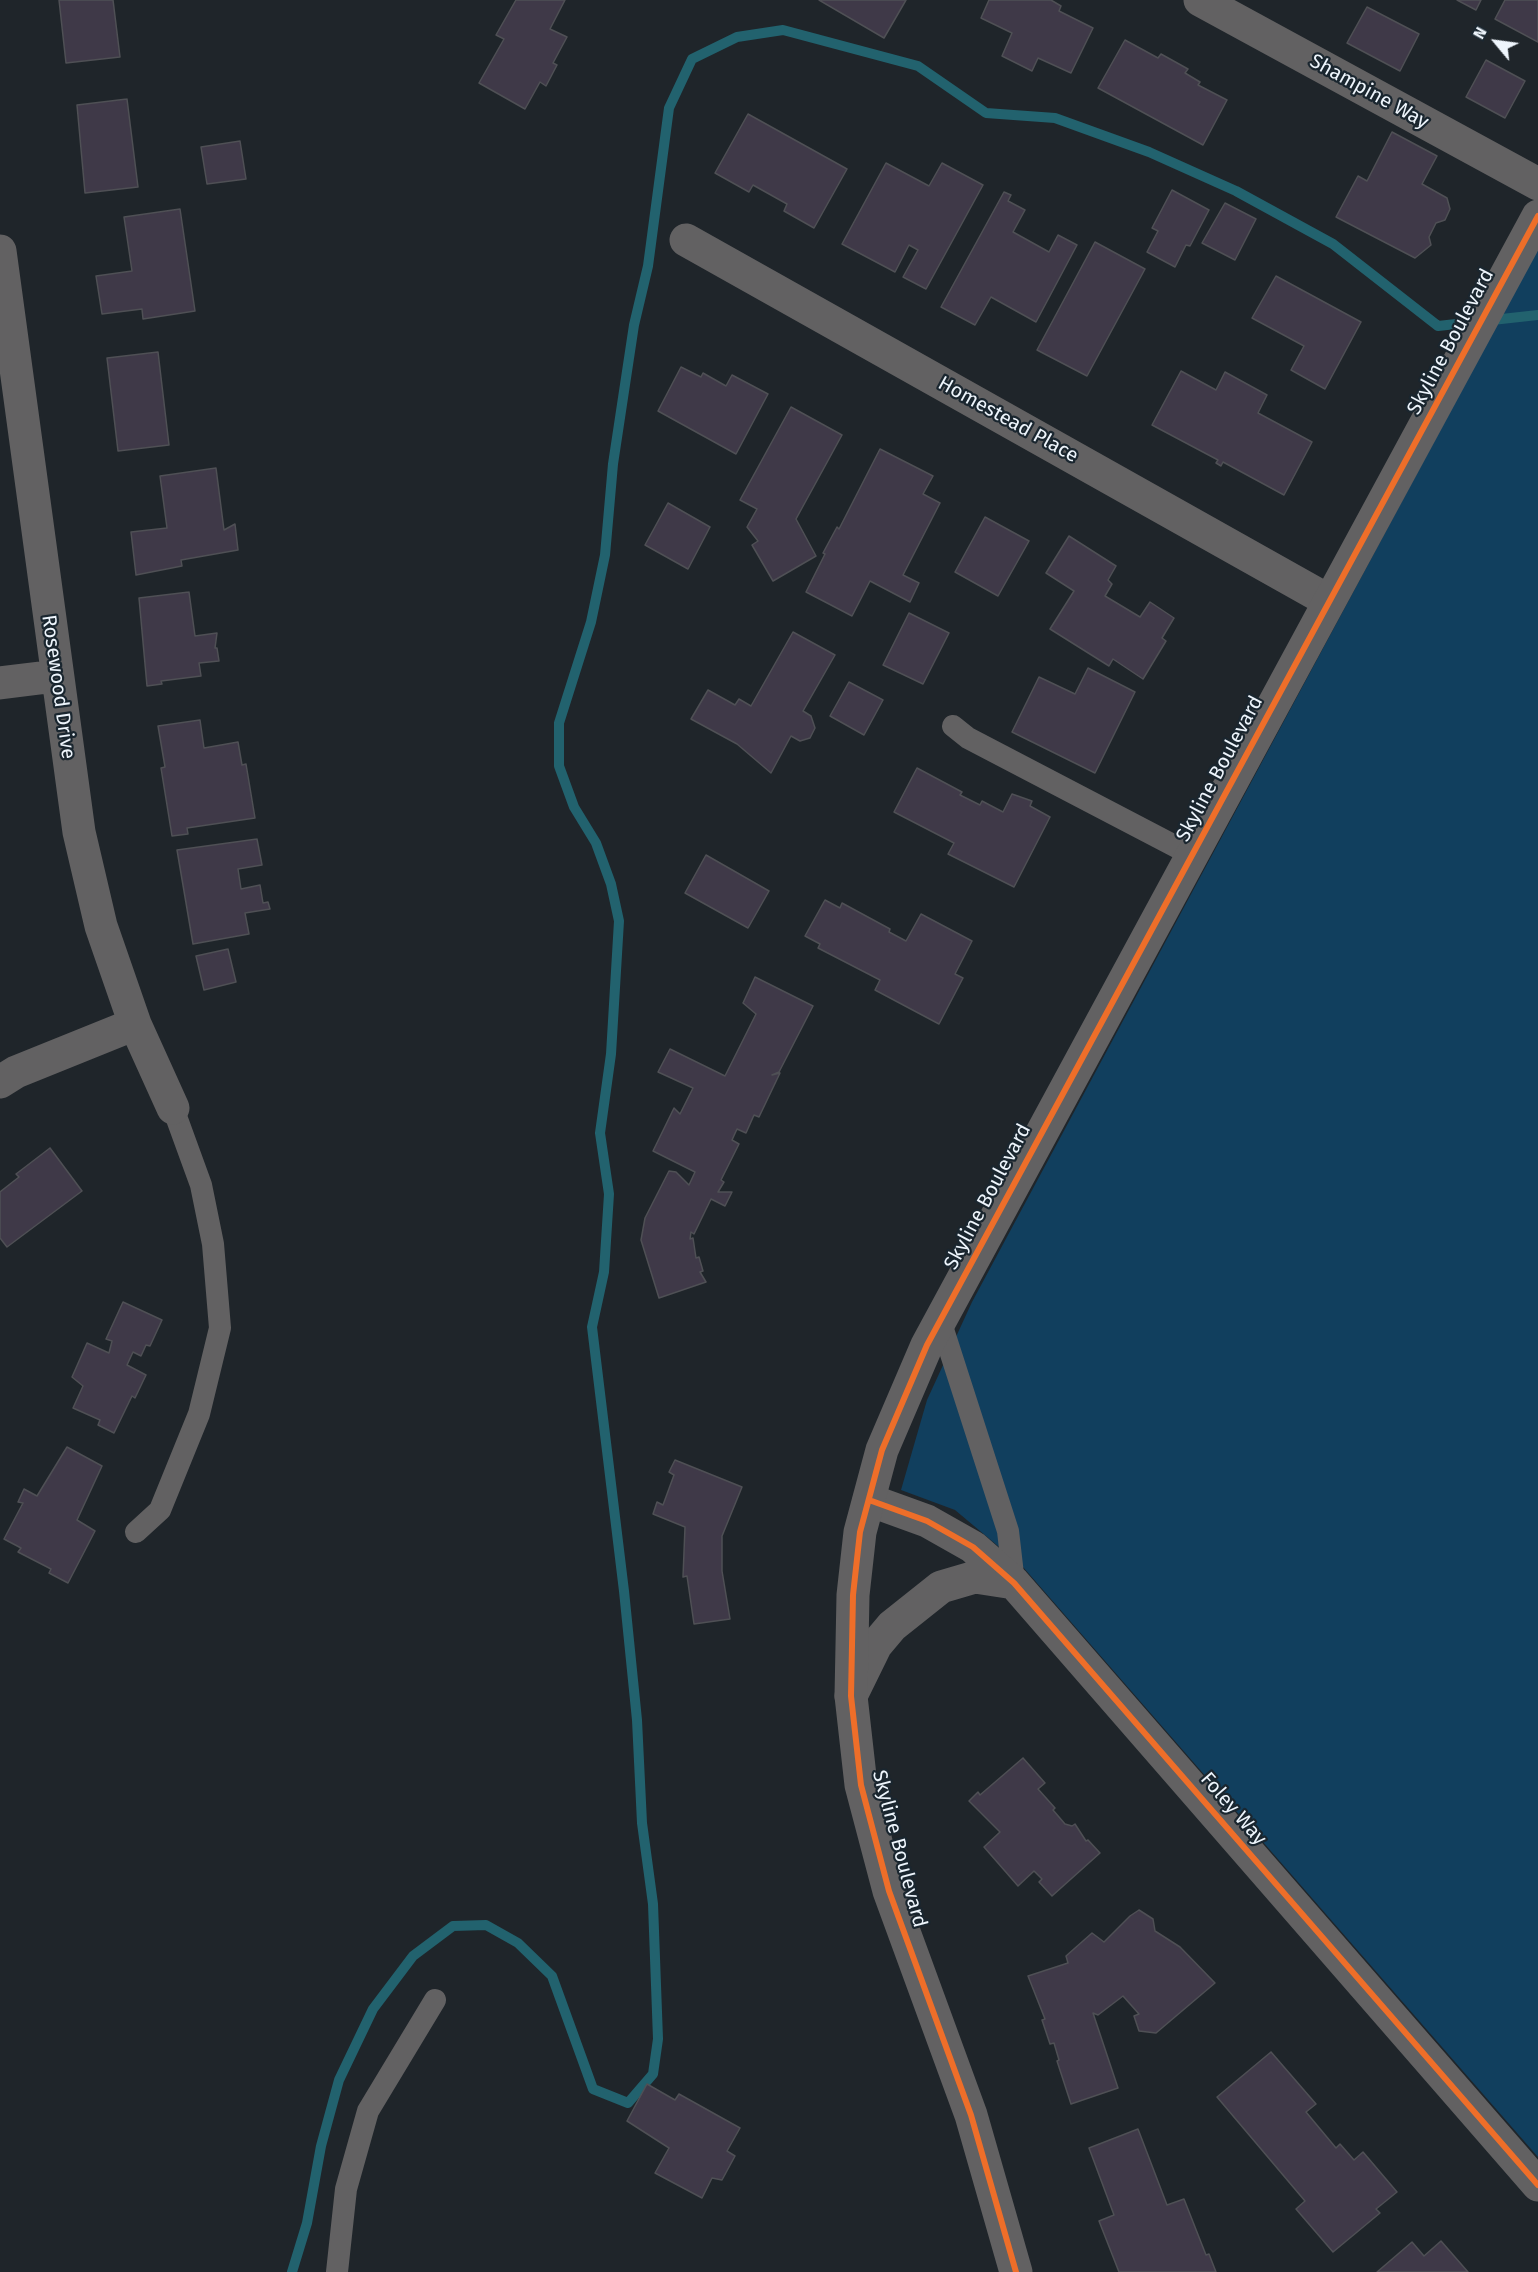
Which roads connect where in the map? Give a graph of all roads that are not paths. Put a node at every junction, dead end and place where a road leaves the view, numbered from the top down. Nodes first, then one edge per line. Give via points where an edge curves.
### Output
1 (1200, 0) edge
2 (1538, 184) edge
3 (1538, 216) edge
4 (686, 240) dead end
5 (0, 251) edge
6 (1329, 601) junction
7 (56, 676) junction
8 (0, 684) edge
9 (953, 726) dead end
10 (1192, 855) junction
11 (135, 1024) junction
12 (0, 1082) edge
13 (173, 1108) joint
14 (940, 1320) junction
15 (869, 1500) junction
16 (136, 1532) dead end
17 (1014, 1583) junction
18 (850, 1696) junction
19 (435, 2000) dead end
20 (1538, 2185) edge
21 (337, 2272) edge
22 (1016, 2272) edge

1 - 2 street, Shampine Way
3 - 6 street, Skyline Boulevard
4 - 6 street, Homestead Place
5 - 7 street, Rosewood Drive
6 - 10 street, Skyline Boulevard
7 - 8 street
7 - 11 street, Rosewood Drive via 79,832 101,926
9 - 10 lane via 968,738
10 - 14 street, Skyline Boulevard
11 - 12 street
11 - 13 street, Rosewood Drive
13 - 16 lane via 201,1185 213,1244 220,1328 199,1414 165,1499 160,1510
14 - 15 street, Skyline Boulevard via 882,1450
14 - 17 lane via 1008,1531
15 - 17 street, Foley Way via 927,1521 973,1547
15 - 18 street, Skyline Boulevard via 860,1532 853,1595
17 - 18 street via 975,1577 941,1587 911,1608 876,1646
17 - 20 street, Foley Way
18 - 22 street, Skyline Boulevard via 861,1785 889,1891 970,2115
19 - 21 lane via 368,2111 346,2189

